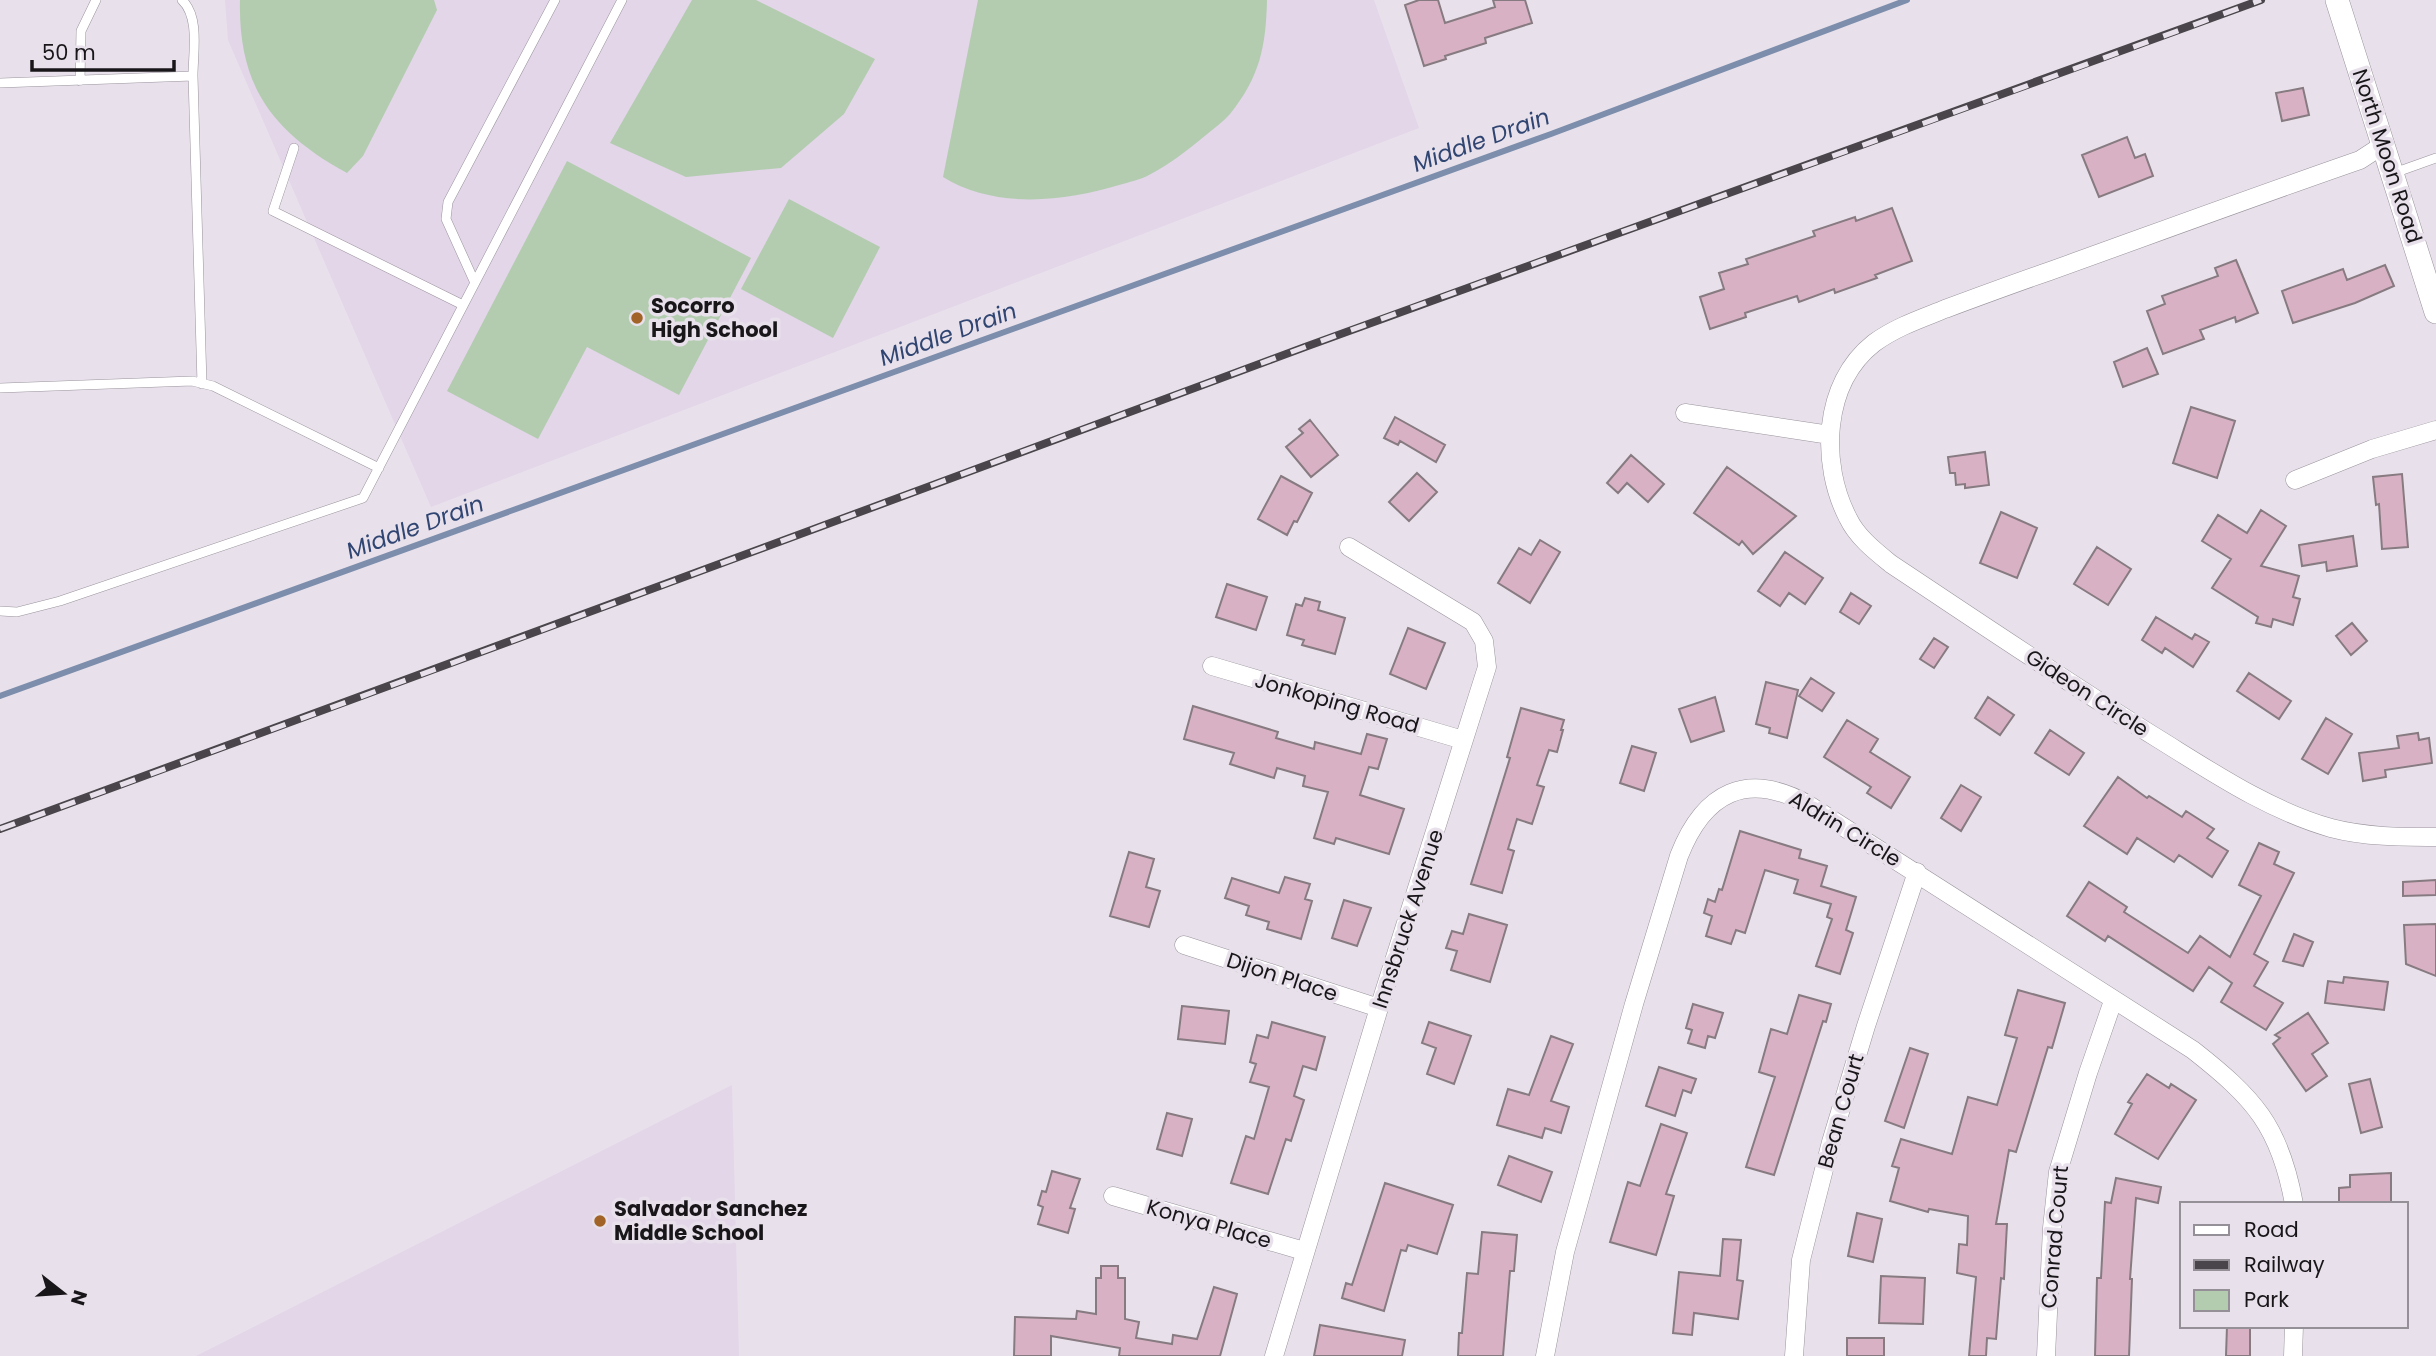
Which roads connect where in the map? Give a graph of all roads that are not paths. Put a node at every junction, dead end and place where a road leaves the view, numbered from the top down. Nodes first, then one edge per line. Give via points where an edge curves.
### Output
1 (96, 0) edge
2 (181, 0) edge
3 (555, 0) edge
4 (622, 0) edge
5 (2337, 0) edge
6 (193, 76) junction
7 (80, 81) junction
8 (0, 83) edge
9 (2383, 145) junction
10 (294, 148) dead end
11 (2436, 158) edge
12 (2392, 173) junction
13 (475, 283) junction
14 (463, 305) junction
15 (2435, 307) edge
16 (202, 384) junction
17 (0, 388) edge
18 (1685, 413) dead end
19 (2436, 430) edge
20 (1830, 435) junction
21 (379, 468) junction
22 (2295, 480) dead end
23 (1349, 547) dead end
24 (0, 611) edge
25 (1212, 666) dead end
26 (1463, 740) junction
27 (2436, 836) edge
28 (1917, 872) junction
29 (1184, 946) dead end
30 (2113, 1001) junction
31 (1379, 1008) junction
32 (1114, 1196) dead end
33 (2294, 1202) edge
34 (1304, 1251) junction
35 (2294, 1328) edge
36 (1274, 1356) edge
37 (1545, 1356) edge
38 (1794, 1356) edge
39 (2046, 1356) edge
40 (2293, 1356) edge

1 - 7 lane via 81,31
2 - 6 lane via 187,5 194,33
3 - 13 lane via 447,202 446,219
4 - 13 lane
5 - 9 street, North Moon Road
6 - 7 lane
6 - 16 lane
7 - 8 lane
9 - 12 street, North Moon Road
9 - 20 street, Gideon Circle via 2360,160 1898,327 1872,345 1848,375
10 - 14 lane via 273,211
11 - 12 lane
12 - 15 street, North Moon Road
13 - 14 lane
14 - 21 lane
16 - 17 lane
16 - 21 lane
18 - 20 street
19 - 22 street
20 - 27 street, Gideon Circle via 1834,485 1849,521 1868,545 2081,691 2254,797 2303,818 2361,834
21 - 24 lane via 363,498 60,601 17,612
23 - 26 street, Innsbruck Avenue via 1462,614 1480,632 1487,667
25 - 26 street, Jonkoping Road
26 - 31 street, Innsbruck Avenue
28 - 30 street, Aldrin Circle
28 - 37 street, Aldrin Circle via 1775,789 1731,791 1693,825 1679,856 1565,1252
28 - 38 street, Bean Court via 1858,1051 1813,1212 1801,1260
29 - 31 street, Dijon Place
30 - 33 street, Aldrin Circle via 2193,1050 2243,1091 2277,1141
30 - 39 street, Conrad Court via 2058,1172
31 - 34 street, Innsbruck Avenue
32 - 34 street, Konya Place
34 - 36 street, Innsbruck Avenue
35 - 40 street

